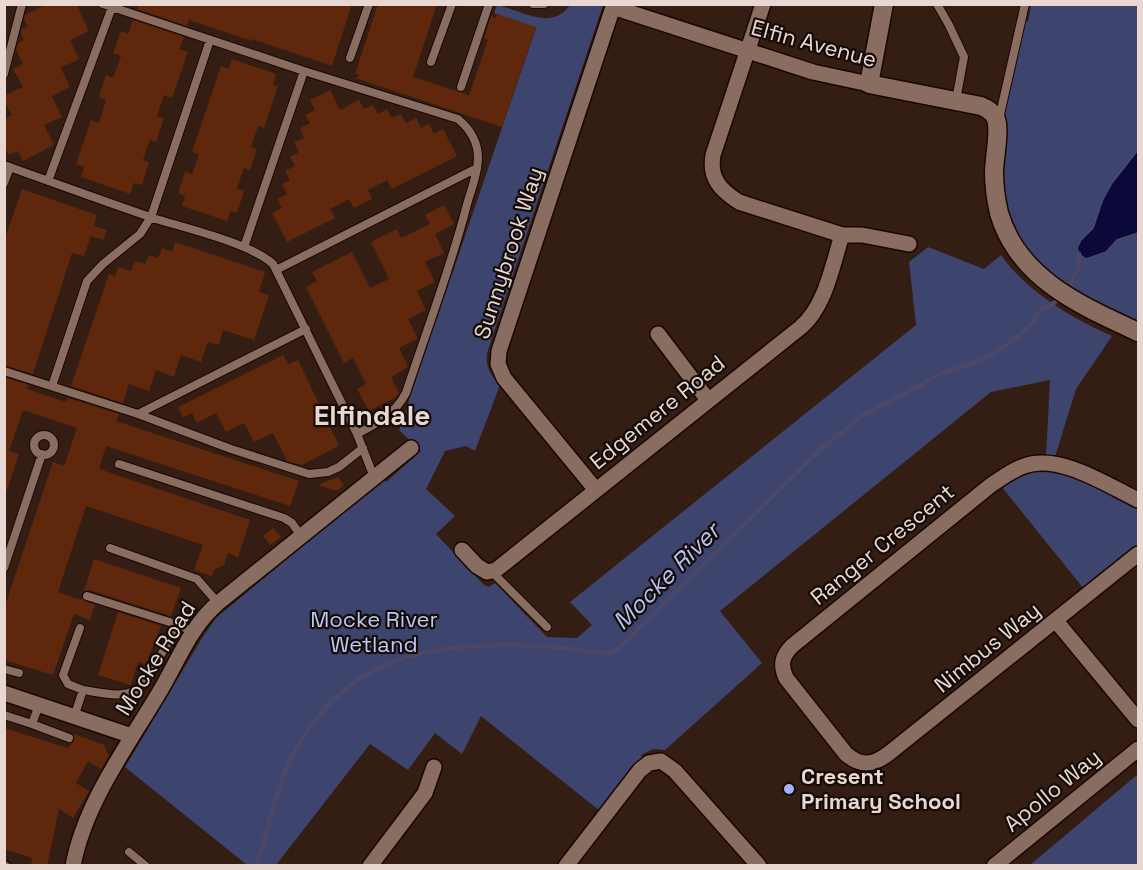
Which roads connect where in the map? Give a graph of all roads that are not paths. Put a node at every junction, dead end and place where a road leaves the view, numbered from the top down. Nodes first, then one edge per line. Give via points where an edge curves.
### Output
1 (22, 4) edge
2 (103, 4) edge
3 (369, 4) edge
4 (452, 4) edge
5 (489, 4) edge
6 (533, 4) edge
7 (544, 4) edge
8 (763, 4) edge
9 (884, 4) edge
10 (937, 4) edge
11 (1025, 4) edge
12 (613, 6) edge
13 (112, 8) junction
14 (210, 40) junction
15 (748, 51) junction
16 (350, 58) dead end
17 (431, 62) dead end
18 (304, 71) junction
19 (4, 74) edge
20 (869, 84) junction
21 (461, 87) dead end
22 (956, 101) junction
23 (998, 123) junction
24 (7, 166) edge
25 (477, 168) junction
26 (48, 181) junction
27 (4, 183) edge
28 (151, 217) junction
29 (842, 235) junction
30 (909, 244) dead end
31 (244, 247) junction
32 (276, 270) junction
33 (306, 329) junction
34 (1138, 332) edge
35 (658, 334) dead end
36 (4, 371) edge
37 (52, 386) junction
38 (708, 400) junction
39 (138, 414) junction
40 (357, 434) junction
41 (363, 448) junction
42 (411, 448) dead end
43 (42, 454) dead end
44 (119, 464) dead end
45 (374, 477) junction
46 (596, 490) junction
47 (1138, 500) edge
48 (301, 536) junction
49 (111, 548) dead end
50 (462, 550) dead end
51 (1138, 554) edge
52 (4, 568) edge
53 (492, 572) junction
54 (87, 596) dead end
55 (218, 603) junction
56 (1056, 621) junction
57 (179, 625) junction
58 (547, 627) dead end
59 (80, 628) dead end
60 (193, 632) junction
61 (4, 669) edge
62 (19, 673) dead end
63 (83, 690) junction
64 (4, 693) edge
65 (39, 705) junction
66 (4, 715) edge
67 (74, 717) junction
68 (1138, 720) edge
69 (32, 724) junction
70 (132, 736) junction
71 (69, 738) dead end
72 (1138, 749) edge
73 (859, 763) joint
74 (434, 766) dead end
75 (129, 852) dead end
76 (73, 866) edge
77 (146, 866) edge
78 (370, 866) edge
79 (566, 866) edge
80 (759, 866) edge
81 (994, 866) edge

1 - 19 lane
2 - 13 lane
3 - 16 lane
4 - 17 lane
5 - 21 lane
6 - 7 lane
8 - 15 street
9 - 20 street
10 - 22 lane via 964,57
11 - 23 lane
12 - 15 street, Elfin Avenue
12 - 46 street, Sunnybrook Way via 525,268 498,364 504,378
13 - 14 lane
13 - 26 lane
14 - 18 lane
14 - 28 lane
15 - 20 street, Elfin Avenue via 813,72
15 - 29 street via 713,154 714,180 724,193 739,202
18 - 25 lane via 458,119 477,146
18 - 31 lane
20 - 22 street, Elfin Avenue
22 - 23 street, Elfin Avenue via 987,108
23 - 34 street via 994,183 1000,214 1023,259 1070,299
24 - 26 lane
24 - 27 lane
25 - 32 lane
25 - 40 lane via 406,393 391,415
26 - 28 lane
28 - 31 lane
28 - 37 lane via 140,234 87,281
29 - 30 street
29 - 38 street, Edgemere Road via 812,317
31 - 32 lane via 267,258
32 - 33 lane
33 - 39 lane
33 - 40 lane
35 - 38 street
36 - 37 lane
37 - 39 lane
38 - 46 street, Edgemere Road
39 - 41 lane via 309,474 339,467
40 - 41 lane
41 - 45 lane
42 - 45 street, Mocke Road
43 - 52 lane
44 - 48 lane via 284,518
45 - 48 street, Mocke Road
46 - 53 street, Edgemere Road
47 - 73 street, Ranger Crescent via 1060,465 1024,466 991,485 792,646 783,658 786,678 846,754
48 - 55 street, Mocke Road
49 - 55 lane via 197,579
50 - 53 street via 477,566
51 - 56 street, Nimbus Way
53 - 58 lane
54 - 57 lane
55 - 60 street, Mocke Road
56 - 68 street
56 - 73 street, Nimbus Way via 882,758 872,764
57 - 60 lane
57 - 63 lane via 135,692
59 - 63 lane via 63,675 68,684
60 - 70 street, Mocke Road
61 - 62 lane
63 - 67 lane
64 - 65 street
65 - 67 street
65 - 69 lane
66 - 69 lane
67 - 70 street
69 - 71 lane
70 - 76 street, Mocke Road via 88,815
72 - 81 street, Apollo Way
74 - 78 street via 425,793
75 - 77 lane
79 - 80 street via 640,770 656,761 675,771

